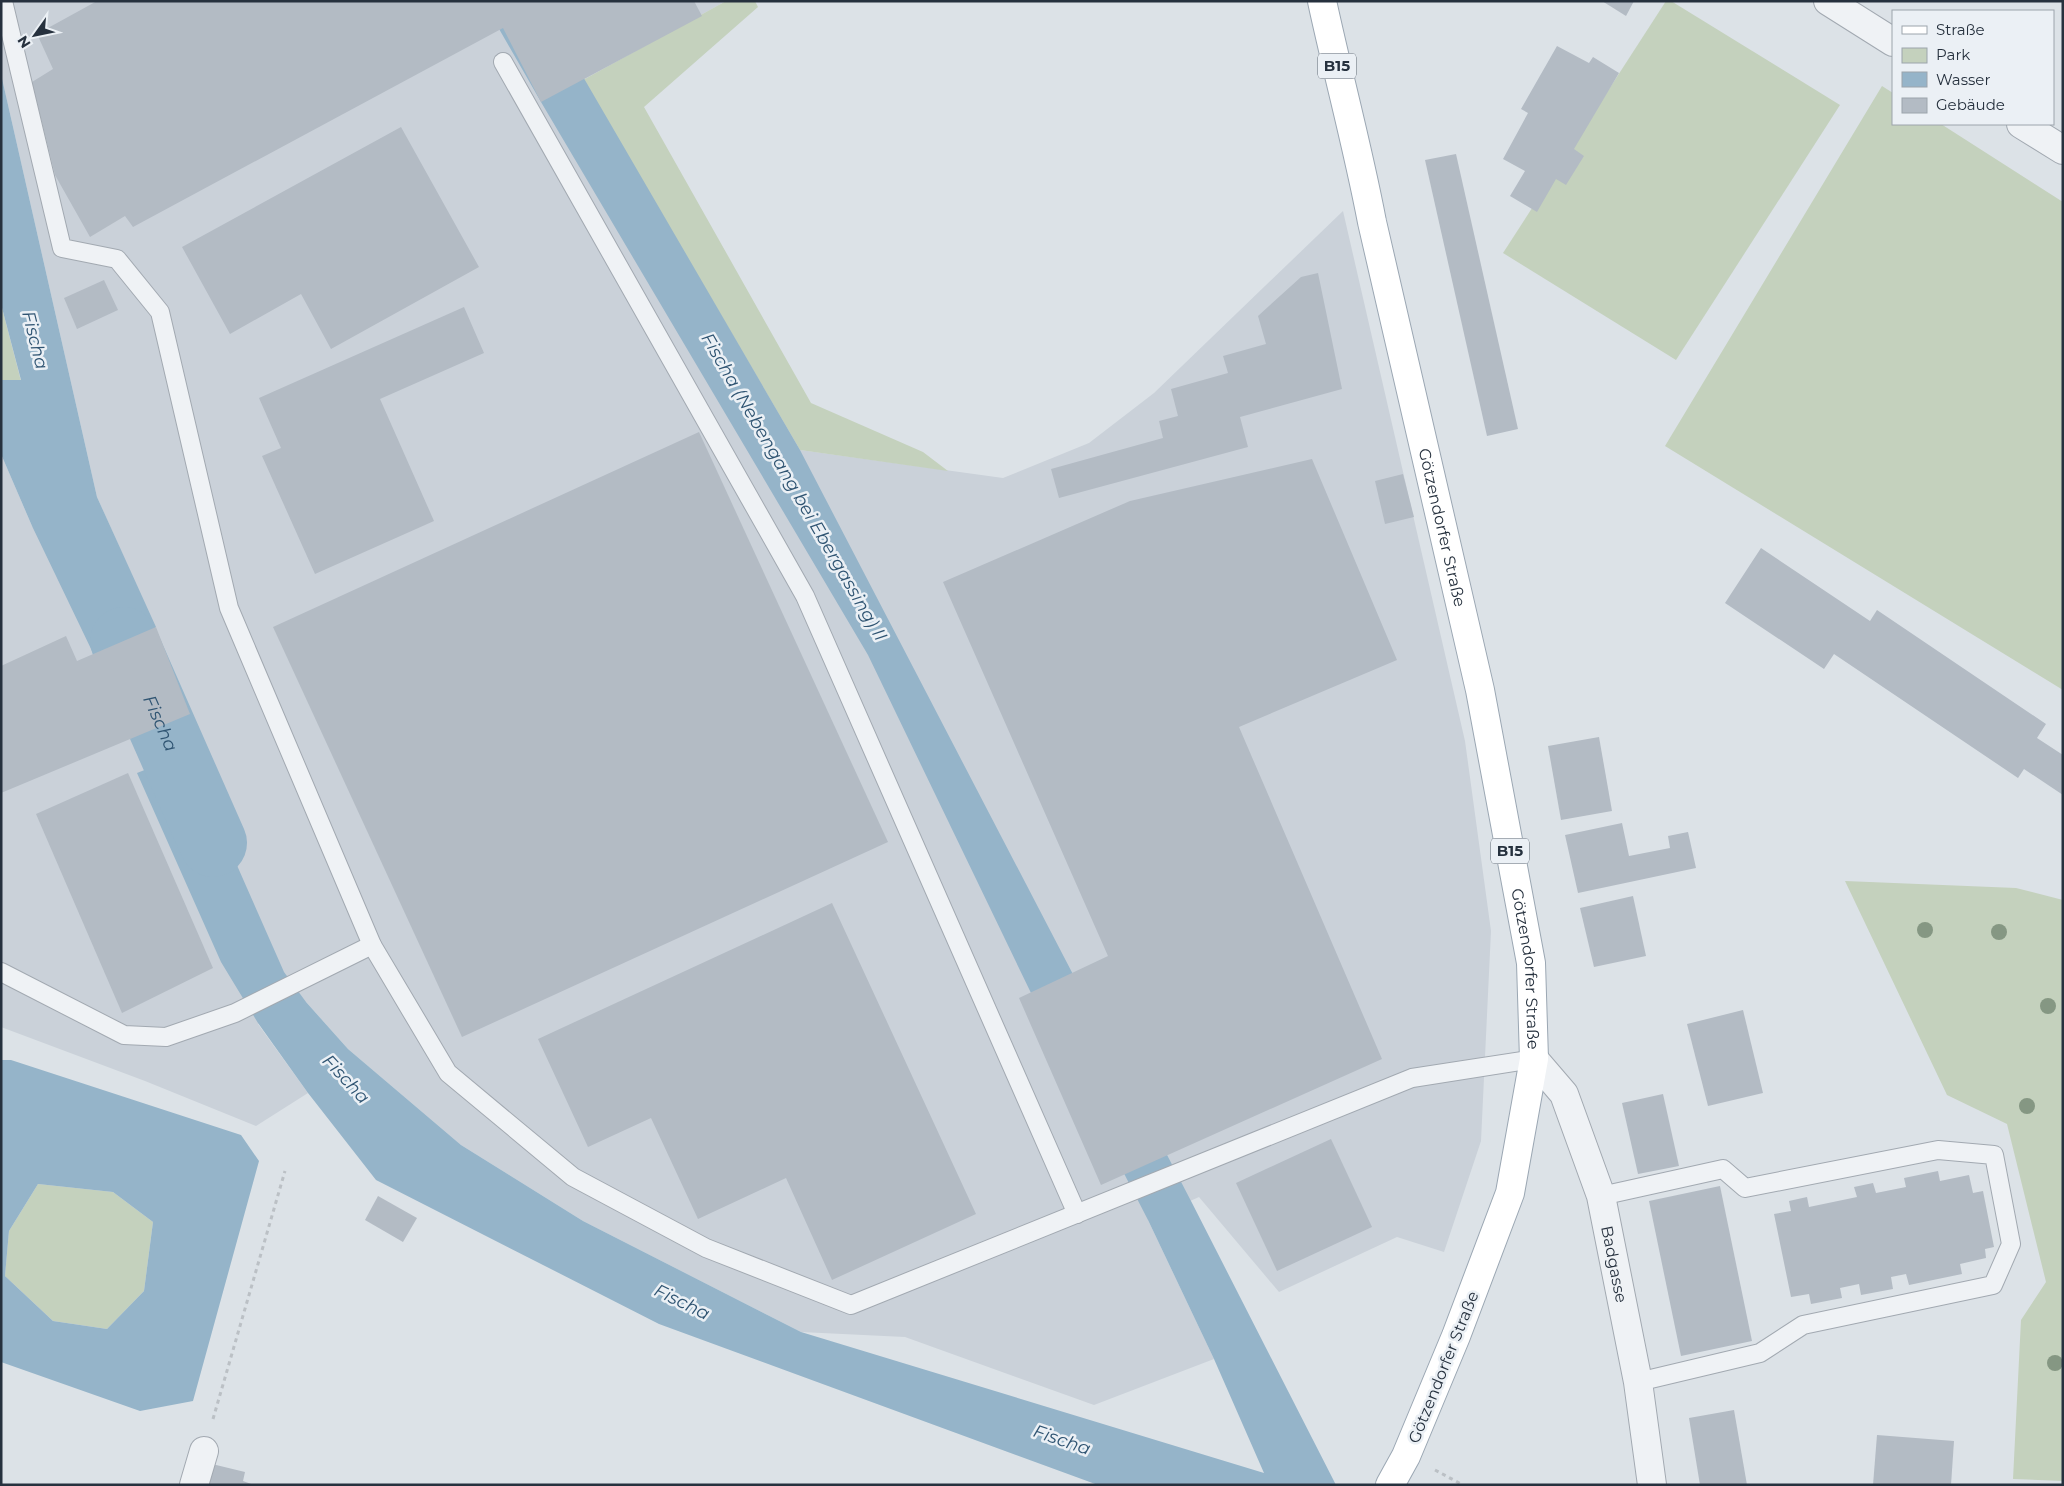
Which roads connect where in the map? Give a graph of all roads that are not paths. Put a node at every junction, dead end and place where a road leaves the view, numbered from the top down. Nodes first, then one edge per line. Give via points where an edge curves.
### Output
1 (3, 1) edge
2 (1322, 1) edge
3 (1828, 1) edge
4 (1892, 41) edge
5 (503, 62) dead end
6 (2024, 125) edge
7 (2063, 150) edge
8 (372, 945) junction
9 (1, 972) edge
10 (1534, 1059) junction
11 (1601, 1196) junction
12 (1077, 1214) junction
13 (1638, 1382) junction
14 (204, 1451) road end
15 (1394, 1478) edge
16 (194, 1485) edge
17 (1652, 1485) edge

1 - 8 lane, Götzendorfer Straße via 62,248 118,259 160,312 229,608
2 - 10 main road, Götzendorfer Straße / B15 via 1480,690 1531,963
3 - 4 street
5 - 12 lane via 805,596
6 - 7 street
8 - 9 lane via 235,1013 166,1037 124,1035
8 - 12 lane, Götzendorfer Straße via 448,1073 573,1177 706,1248 852,1305
10 - 11 street, Badgasse via 1564,1094
10 - 12 lane, Götzendorfer Straße via 1412,1078
10 - 15 main road, Götzendorfer Straße / B15 via 1510,1193 1456,1336
11 - 13 street, Badgasse
11 - 13 lane via 1723,1169 1746,1188 1938,1150 1994,1155 2011,1244 1993,1285 1803,1325 1760,1353
13 - 17 street, Badgasse
14 - 16 street

